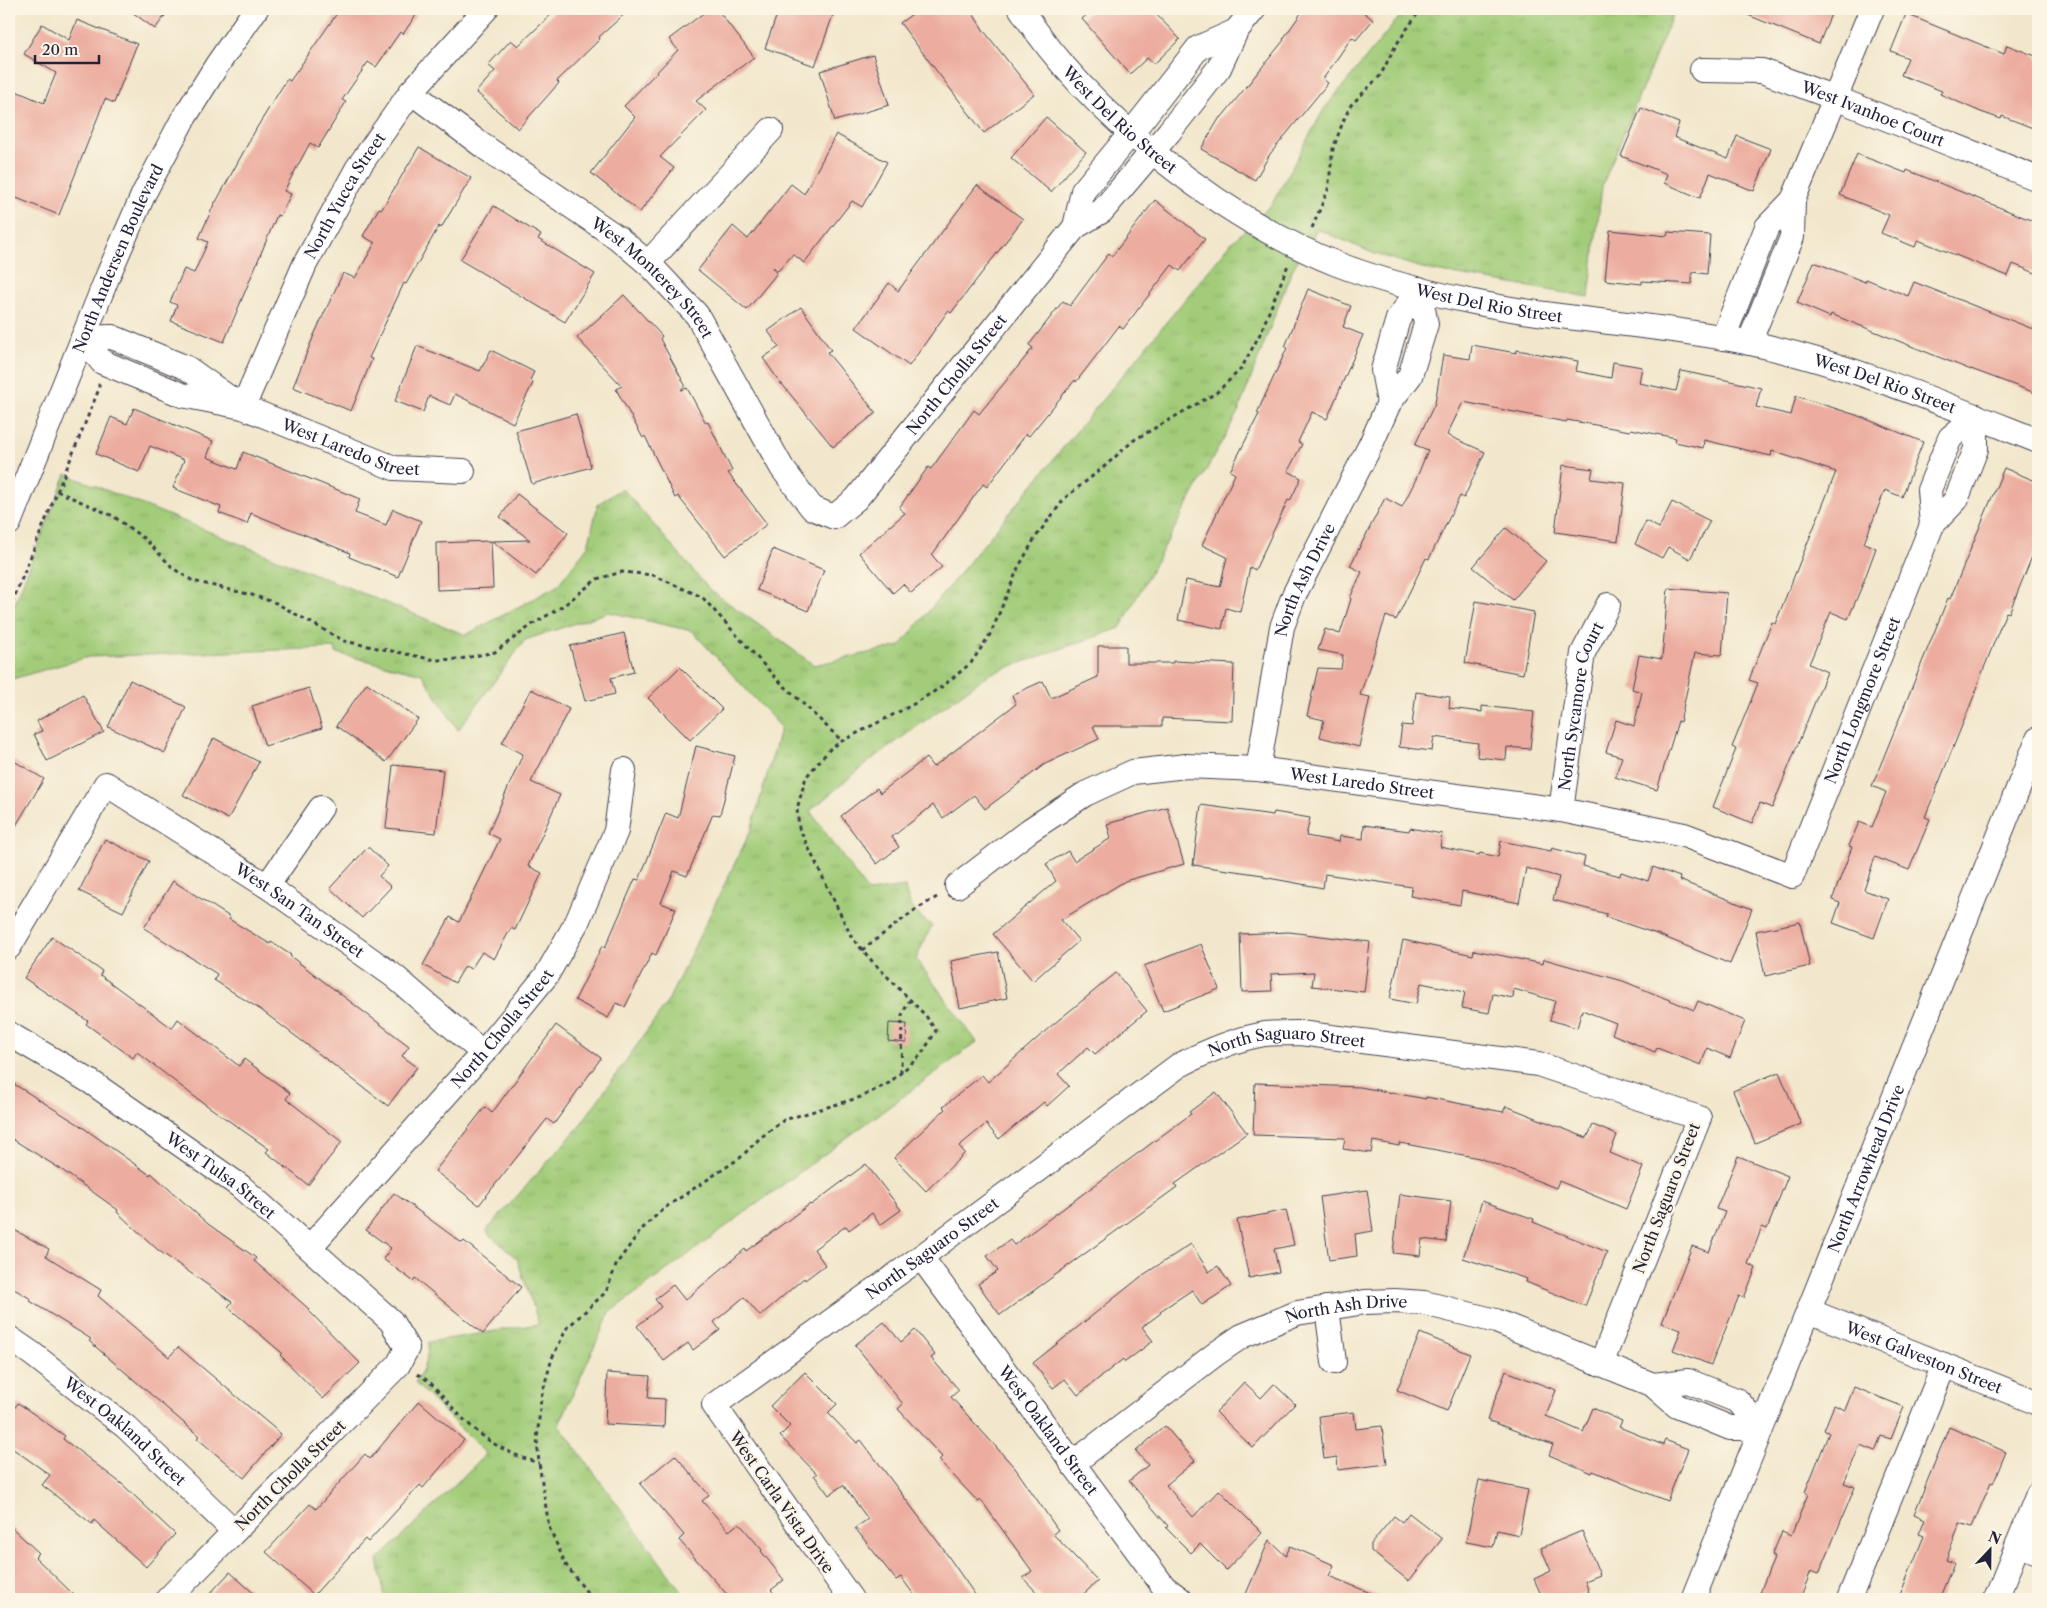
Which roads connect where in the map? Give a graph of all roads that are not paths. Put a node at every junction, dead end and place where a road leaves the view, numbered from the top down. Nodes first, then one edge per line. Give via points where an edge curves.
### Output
1 (256, 9) edge
2 (486, 9) edge
3 (1021, 9) edge
4 (1254, 9) edge
5 (1872, 9) edge
6 (1236, 31) junction
7 (1702, 70) dead end
8 (411, 92) junction
9 (1835, 98) junction
10 (771, 130) dead end
11 (1132, 132) junction
12 (1152, 150) junction
13 (2038, 179) edge
14 (1794, 200) junction
15 (1075, 227) junction
16 (648, 263) junction
17 (1419, 289) junction
18 (83, 338) junction
19 (1723, 338) junction
20 (1749, 343) junction
21 (243, 407) junction
22 (1976, 416) junction
23 (2038, 441) edge
24 (462, 471) dead end
25 (834, 517) joint
26 (9, 523) edge
27 (1608, 605) dead end
28 (2038, 738) edge
29 (1258, 769) junction
30 (624, 770) dead end
31 (321, 808) dead end
32 (1561, 810) junction
33 (1792, 876) joint
34 (267, 886) junction
35 (957, 886) road end
36 (9, 947) edge
37 (9, 1034) edge
38 (482, 1053) junction
39 (310, 1247) junction
40 (921, 1257) junction
41 (1327, 1308) junction
42 (1809, 1311) junction
43 (9, 1338) edge
44 (402, 1357) joint
45 (1334, 1362) dead end
46 (1600, 1364) junction
47 (1944, 1364) junction
48 (2037, 1400) edge
49 (714, 1405) joint
50 (1761, 1428) junction
51 (1072, 1464) junction
52 (2038, 1494) edge
53 (234, 1531) junction
54 (2028, 1548) edge
55 (168, 1599) edge
56 (851, 1599) edge
57 (1180, 1599) edge
58 (1693, 1599) edge
59 (1849, 1599) edge
60 (1996, 1599) edge

1 - 18 street, North Andersen Boulevard via 207,80 161,158
2 - 8 street, North Yucca Street
3 - 11 street, West Del Rio Street via 1058,58 1106,110
4 - 6 street, North Cholla Street
5 - 9 street
6 - 11 street, North Cholla Street via 1198,48
6 - 12 street, North Cholla Street via 1219,68
7 - 9 street, West Ivanhoe Court via 1762,71
8 - 16 street, West Monterey Street via 483,146 618,238
8 - 21 street, North Yucca Street via 357,169 331,214 305,264
9 - 13 street, West Ivanhoe Court
9 - 14 street
10 - 16 street
11 - 12 street, West Del Rio Street
11 - 15 street, North Cholla Street via 1083,191
12 - 15 street, North Cholla Street via 1102,211
12 - 17 street, West Del Rio Street via 1216,199 1266,230 1338,264
14 - 19 street via 1766,227
14 - 20 street via 1792,237
15 - 25 street, North Cholla Street via 856,499
16 - 25 street, West Monterey Street via 697,315 787,474 812,508
17 - 19 street, West Del Rio Street via 1470,302
17 - 29 street, North Ash Drive via 1426,324 1410,376 1389,403 1282,627
18 - 21 street, West Laredo Street via 112,337 187,368
18 - 26 street, North Andersen Boulevard
19 - 20 street, West Del Rio Street
20 - 22 street, West Del Rio Street via 1871,376
21 - 24 street, West Laredo Street via 394,468
22 - 23 street, West Del Rio Street
22 - 33 street, North Longmore Street via 1976,449 1956,500 1932,525
27 - 32 street, North Sycamore Court via 1583,653
28 - 42 street, North Arrowhead Drive
29 - 32 street, West Laredo Street
29 - 35 street, West Laredo Street via 1186,766 1133,772 1085,794 1030,830
30 - 38 street, North Cholla Street via 616,831 576,922 546,976
31 - 34 street
32 - 33 street, West Laredo Street via 1684,835
34 - 36 street, West San Tan Street via 106,784
34 - 38 street, West San Tan Street via 394,976
37 - 39 street, West Tulsa Street via 91,1082 240,1186
38 - 39 street, North Cholla Street
39 - 44 street, West Tulsa Street via 391,1321
40 - 46 street, North Saguaro Street via 1178,1066 1204,1052 1264,1034 1300,1032 1489,1056 1538,1064 1699,1118
40 - 49 street, North Saguaro Street
40 - 51 street, West Oakland Street
41 - 45 street
41 - 46 street, North Ash Drive via 1365,1302 1424,1303 1496,1321
41 - 51 street, North Ash Drive via 1297,1313 1242,1336
42 - 47 street, West Galveston Street
42 - 50 street, North Arrowhead Drive
43 - 53 street, West Oakland Street via 126,1427
44 - 53 street, North Cholla Street
46 - 50 street, North Ash Drive via 1653,1385 1677,1406 1730,1428
47 - 48 street, West Galveston Street
47 - 59 street
49 - 56 street, West Carla Vista Drive
50 - 58 street, North Arrowhead Drive
51 - 57 street, West Oakland Street via 1164,1587
52 - 54 street
53 - 55 street, North Cholla Street
54 - 60 street

